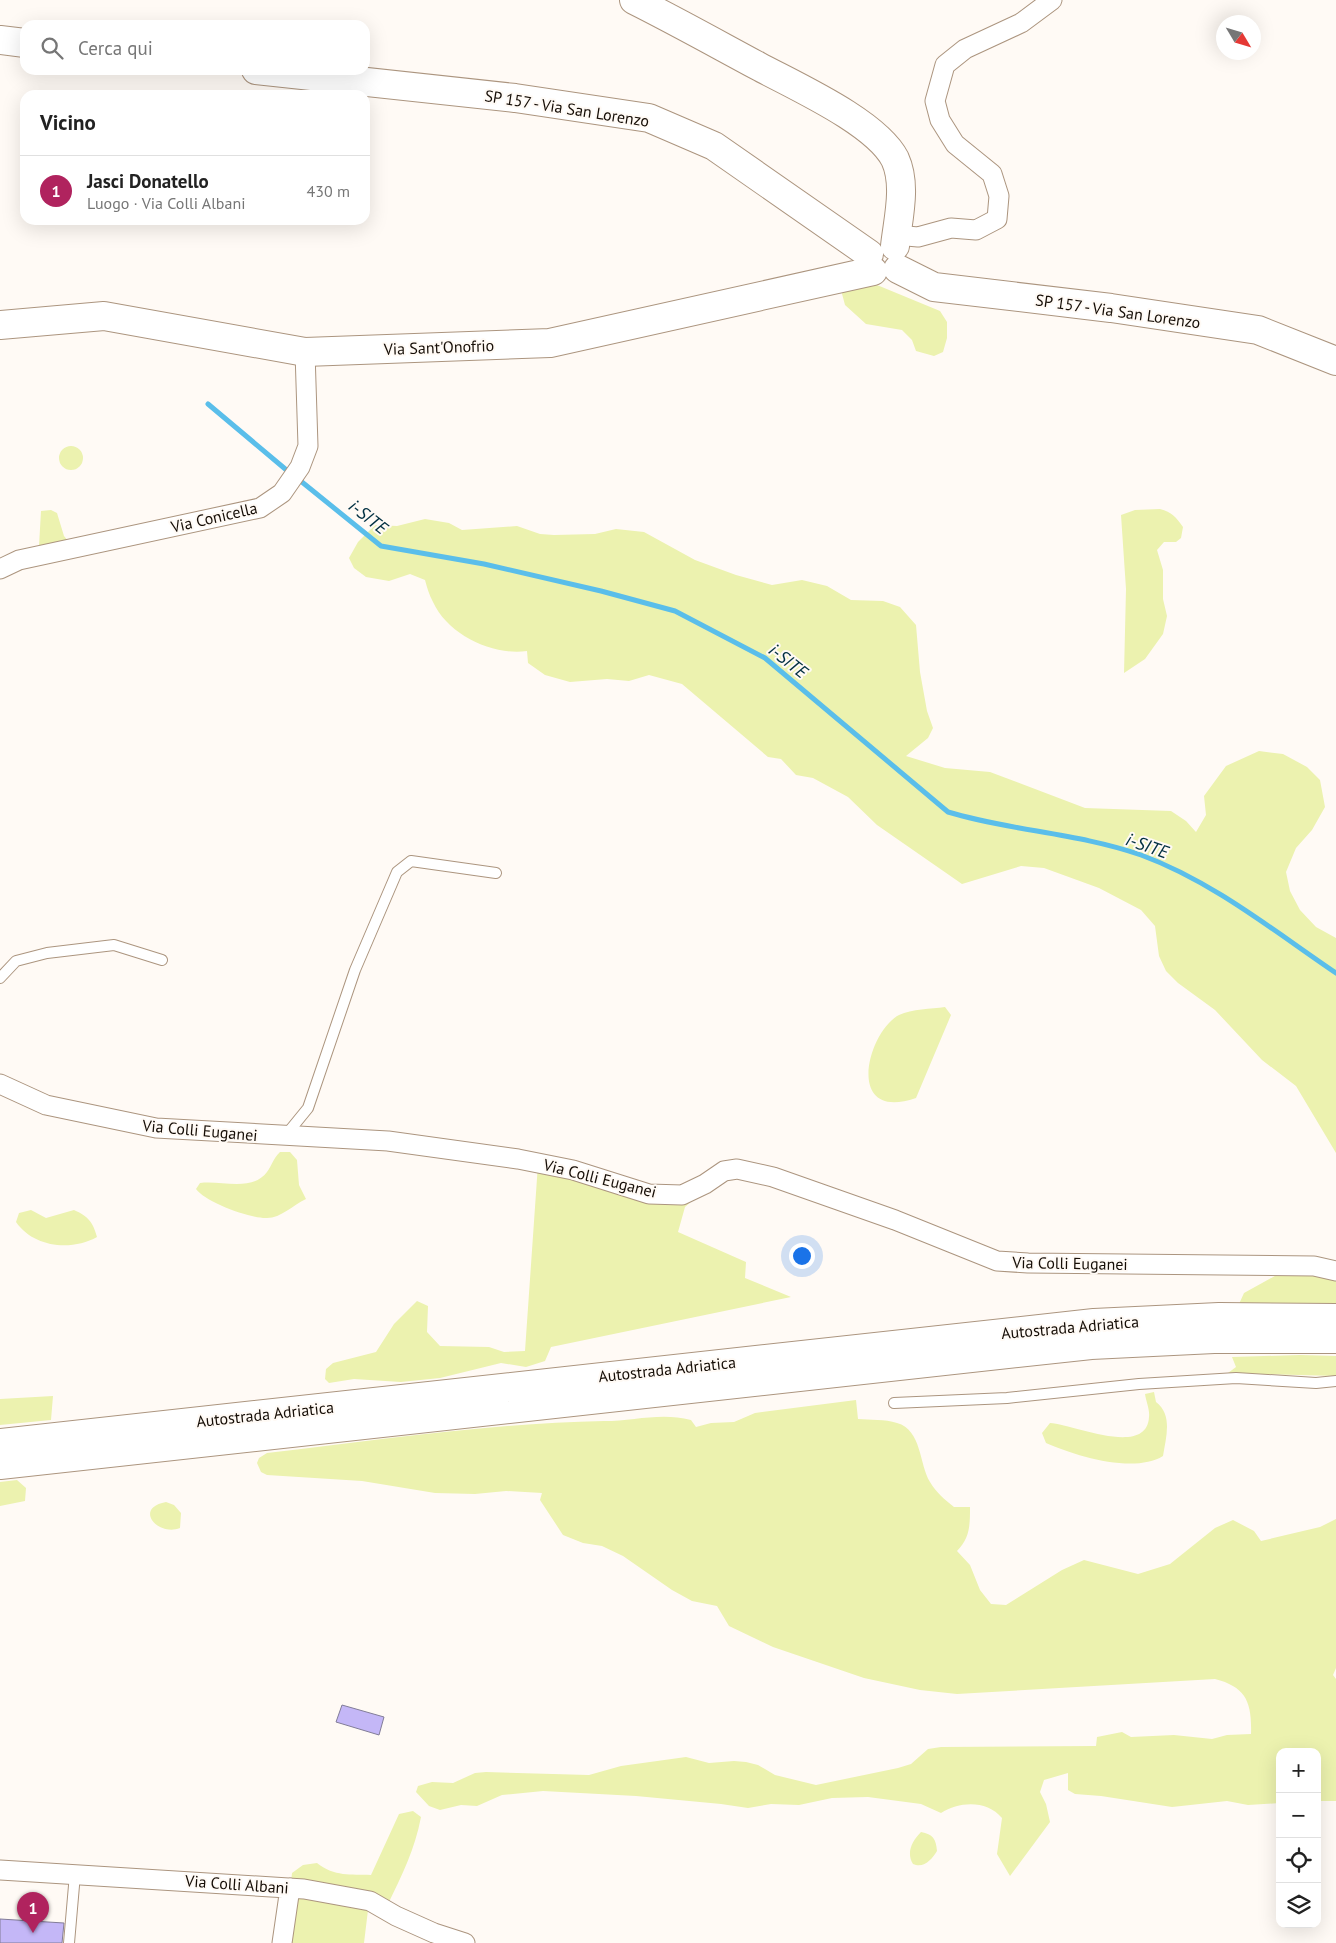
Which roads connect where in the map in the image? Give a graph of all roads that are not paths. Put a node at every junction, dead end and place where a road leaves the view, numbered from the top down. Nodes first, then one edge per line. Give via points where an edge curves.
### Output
1 (634, 0) edge
2 (1052, 0) edge
3 (0, 40) edge
4 (20, 42) edge
5 (302, 75) edge
6 (886, 255) junction
7 (0, 325) edge
8 (305, 352) junction
9 (1336, 362) edge
10 (0, 569) edge
11 (496, 873) dead end
12 (162, 960) dead end
13 (0, 978) edge
14 (0, 1084) edge
15 (286, 1136) junction
16 (1336, 1271) edge
17 (1336, 1318) edge
18 (1336, 1339) edge
19 (1336, 1381) edge
20 (894, 1403) dead end
21 (0, 1443) edge
22 (0, 1465) edge
23 (0, 1870) edge
24 (75, 1874) junction
25 (290, 1888) junction
26 (69, 1943) edge
27 (282, 1943) edge
28 (465, 1943) edge

1 - 6 main road via 803,90 876,136 895,160 901,185
2 - 6 street via 1021,23 965,49 945,65 935,101 940,120 956,144 992,174 999,196 997,219 976,230 951,228 918,236
3 - 4 main road
5 - 6 main road, SP 157 - Via San Lorenzo via 515,98 649,118 714,146
6 - 8 main road, Via Sant'Onofrio via 550,343
6 - 9 main road, SP 157 - Via San Lorenzo via 934,286 1258,330
7 - 8 main road, Via Sant'Onofrio via 104,316
8 - 10 street, Via Conicella via 308,446 300,468 277,496 260,508 19,560
11 - 15 lane via 411,861 397,872 355,970 308,1108
12 - 13 lane via 114,944 47,953 16,961
14 - 15 street, Via Colli Euganei via 46,1105 104,1119 156,1128
15 - 16 street, Via Colli Euganei via 388,1141 518,1159 573,1170 649,1194 682,1195 724,1171 737,1169 773,1177 886,1216 997,1260 1314,1266
17 - 21 main road, Autostrada Adriatica via 1219,1317 1094,1323
18 - 22 main road, Autostrada Adriatica via 1214,1339 1091,1345
19 - 20 lane via 1316,1383 1236,1378 1007,1398
23 - 24 street, Via Colli Albani
24 - 25 street, Via Colli Albani
24 - 26 lane
25 - 27 street
25 - 28 street, Via Colli Albani via 370,1901 426,1930

